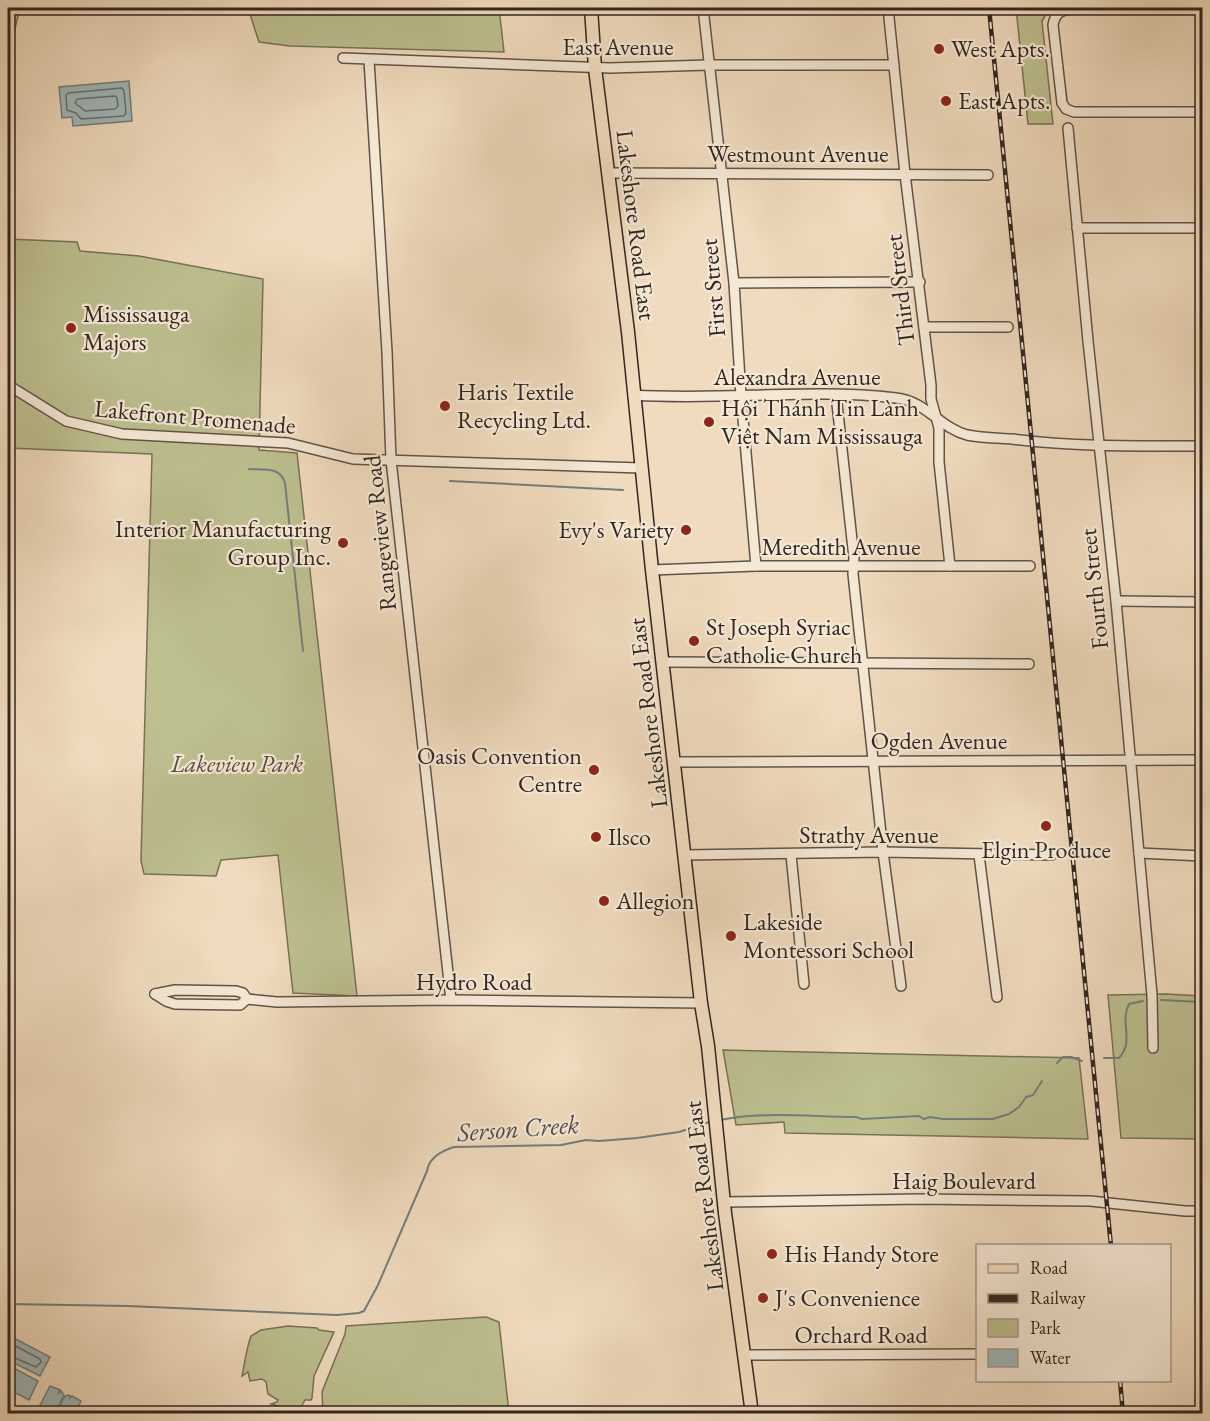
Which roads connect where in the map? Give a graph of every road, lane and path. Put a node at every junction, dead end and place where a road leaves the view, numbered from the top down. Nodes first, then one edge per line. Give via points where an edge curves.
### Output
1 (9, 8) edge
2 (591, 8) edge
3 (703, 8) edge
4 (888, 8) edge
5 (1203, 9) edge
6 (8, 22) edge
7 (343, 58) dead end
8 (369, 60) junction
9 (709, 65) junction
10 (894, 65) junction
11 (596, 68) junction
12 (1203, 112) edge
13 (1068, 128) dead end
14 (608, 173) junction
15 (722, 173) junction
16 (905, 174) junction
17 (988, 175) dead end
18 (1077, 228) junction
19 (1203, 228) edge
20 (920, 282) junction
21 (734, 283) junction
22 (924, 327) junction
23 (1008, 327) dead end
24 (8, 385) edge
25 (633, 395) junction
26 (836, 395) junction
27 (741, 396) junction
28 (937, 416) junction
29 (1099, 446) junction
30 (1203, 446) edge
31 (391, 460) junction
32 (641, 468) junction
33 (756, 566) junction
34 (853, 566) junction
35 (950, 566) junction
36 (1030, 566) dead end
37 (652, 570) junction
38 (1116, 601) junction
39 (1203, 602) edge
40 (663, 662) junction
41 (862, 664) junction
42 (1029, 664) dead end
43 (874, 760) junction
44 (1130, 760) junction
45 (1203, 760) edge
46 (675, 762) junction
47 (883, 852) junction
48 (1139, 853) junction
49 (686, 855) junction
50 (791, 855) junction
51 (979, 855) junction
52 (1052, 855) dead end
53 (1203, 856) edge
54 (804, 984) dead end
55 (901, 986) dead end
56 (997, 997) dead end
57 (247, 999) junction
58 (451, 1000) junction
59 (701, 1003) junction
60 (1153, 1048) dead end
61 (724, 1202) junction
62 (1203, 1211) edge
63 (976, 1354) edge
64 (745, 1355) junction
65 (752, 1413) edge

1 - 6 street
2 - 11 main road, Lakeshore Road East
3 - 9 street, First Street
4 - 10 street, Third Street
5 - 12 street via 1068,9 1060,11 1053,25 1062,103 1066,109
7 - 8 street, East Avenue
8 - 11 street, East Avenue
8 - 31 street, Rangeview Road
9 - 10 street, East Avenue
9 - 11 street, East Avenue
9 - 15 street, First Street
10 - 16 street, Third Street
11 - 14 main road, Lakeshore Road East
13 - 18 street, Fourth Street
14 - 15 street, Westmount Avenue
14 - 25 main road, Lakeshore Road East
15 - 16 street, Westmount Avenue
15 - 21 street, First Street
16 - 17 street, Westmount Avenue
16 - 20 street, Third Street
18 - 19 street
18 - 29 street, Fourth Street
20 - 21 street
20 - 22 street, Third Street
21 - 27 street, First Street
22 - 23 street
22 - 28 street, Third Street via 931,399
24 - 31 street, Lakefront Promenade via 66,421 99,430 288,443 353,459
25 - 27 street, Alexandra Avenue
25 - 32 main road, Lakeshore Road East
26 - 27 street, Alexandra Avenue
26 - 28 street, Alexandra Avenue via 900,398
26 - 34 street
27 - 33 street, First Street
28 - 29 street, Alexandra Avenue via 956,431 977,437
28 - 35 street, Third Street
29 - 30 street, Alexandra Avenue
29 - 38 street, Fourth Street
31 - 32 street, Lakefront Promenade
31 - 58 street, Rangeview Road
32 - 37 main road, Lakeshore Road East
33 - 34 street, Meredith Avenue
33 - 37 street, Meredith Avenue
34 - 35 street, Meredith Avenue
34 - 41 street
35 - 36 street, Meredith Avenue
37 - 40 main road, Lakeshore Road East
38 - 39 street
38 - 44 street, Fourth Street
40 - 41 street
40 - 46 main road, Lakeshore Road East
41 - 42 street
41 - 43 street
43 - 44 street, Ogden Avenue
43 - 46 street, Ogden Avenue
43 - 47 street
44 - 45 street, Ogden Avenue
44 - 48 street, Fourth Street
46 - 49 main road, Lakeshore Road East
47 - 50 street, Strathy Avenue
47 - 51 street, Strathy Avenue
47 - 55 street
48 - 53 street
48 - 60 street, Fourth Street
49 - 50 street, Strathy Avenue
49 - 59 main road, Lakeshore Road East
50 - 54 street
51 - 52 street, Strathy Avenue
51 - 56 street
57 - 57 street via 240,992 175,990 155,994 175,1004 240,1005
57 - 58 street, Hydro Road
58 - 59 street, Hydro Road
59 - 61 main road, Lakeshore Road East
61 - 62 street, Haig Boulevard via 1090,1201
61 - 64 main road, Lakeshore Road East
63 - 64 street, Orchard Road
64 - 65 main road, Lakeshore Road East

